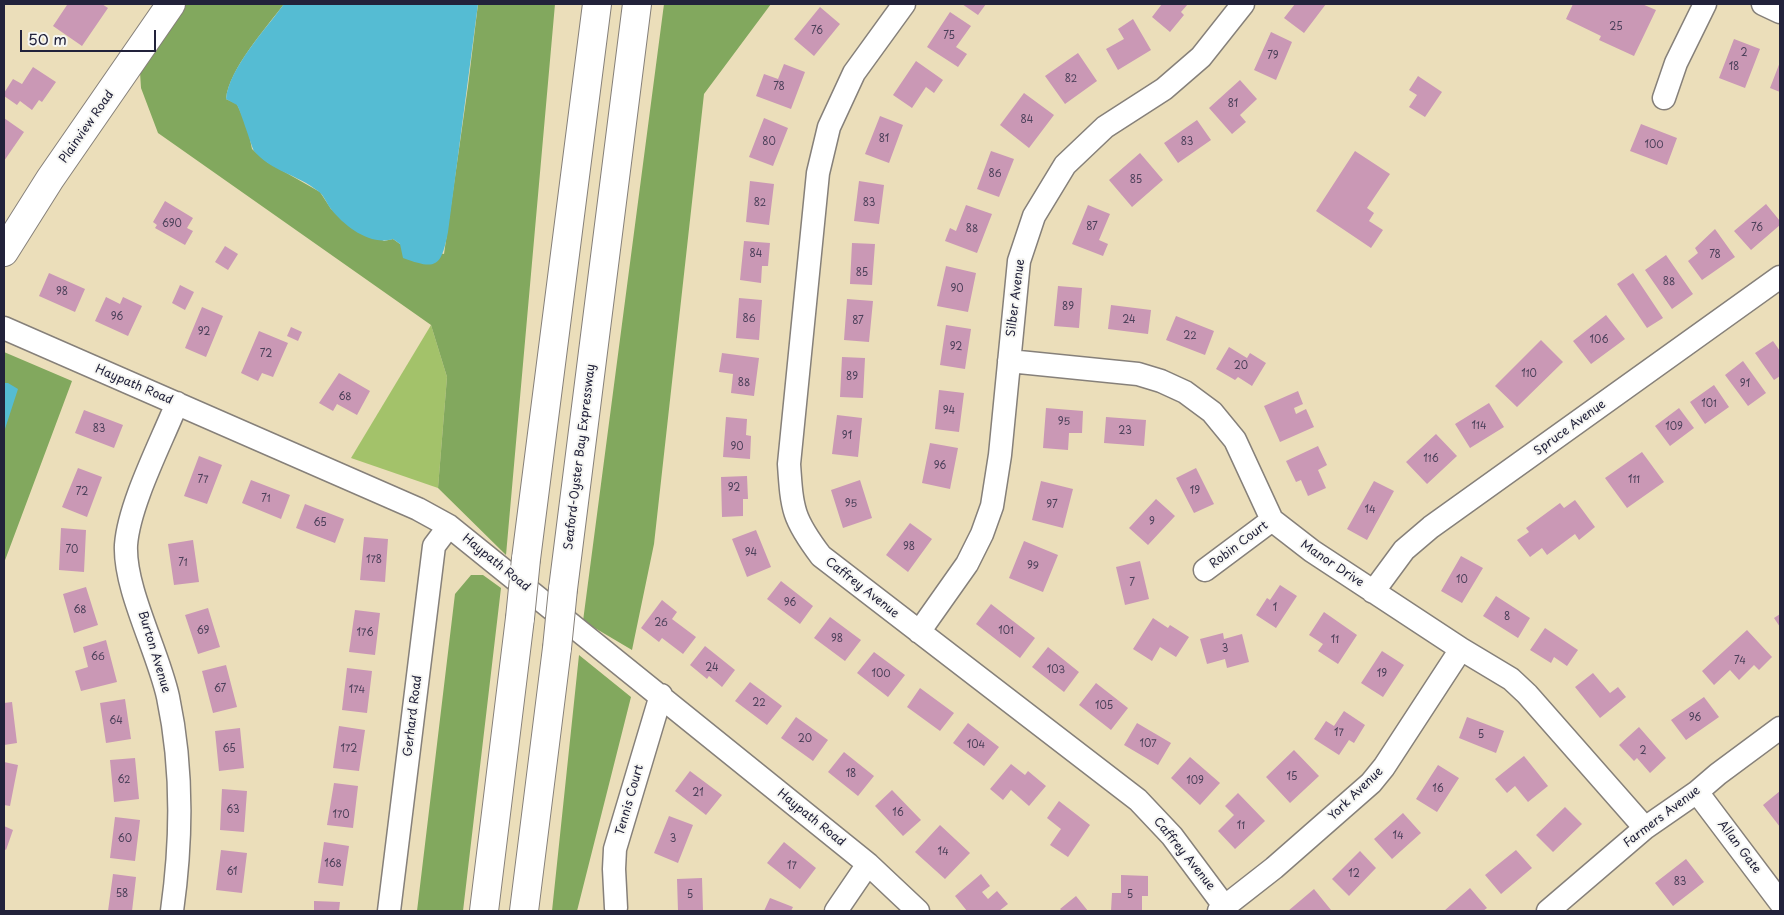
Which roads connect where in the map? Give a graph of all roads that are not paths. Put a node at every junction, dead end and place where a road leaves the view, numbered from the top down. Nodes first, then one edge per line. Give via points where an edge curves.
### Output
1 (171, 4) edge
2 (597, 4) edge
3 (637, 4) edge
4 (904, 4) edge
5 (1243, 4) edge
6 (1705, 4) edge
7 (1763, 4) edge
8 (1780, 12) edge
9 (1664, 98) dead end
10 (4, 252) edge
11 (1780, 278) edge
12 (4, 328) edge
13 (1009, 361) junction
14 (177, 403) junction
15 (1272, 520) junction
16 (449, 526) junction
17 (1205, 570) dead end
18 (1374, 592) junction
19 (919, 632) junction
20 (1461, 649) junction
21 (660, 695) junction
22 (1780, 728) edge
23 (1697, 792) junction
24 (1645, 828) junction
25 (868, 864) junction
26 (1780, 902) edge
27 (616, 908) dead end
28 (1222, 909) edge
29 (172, 911) edge
30 (389, 911) edge
31 (484, 911) edge
32 (524, 911) edge
33 (836, 911) edge
34 (918, 911) edge
35 (1548, 911) edge

1 - 10 main road, Plainview Road via 50,179
2 - 31 main road, bridge
3 - 32 main road, Seaford-Oyster Bay Expressway, bridge
4 - 19 street, Caffrey Avenue via 854,73 829,127 818,173 789,464 792,506 802,531 821,556
5 - 13 street, Silber Avenue via 1201,57 1164,90 1105,127 1065,164 1034,216 1019,261
6 - 9 street via 1676,63
7 - 8 street
11 - 18 street, Spruce Avenue via 1432,527 1404,550
12 - 14 street, Haypath Road
13 - 15 street, Manor Drive via 1138,374 1161,380 1185,392 1212,412 1235,440
13 - 19 street, Silber Avenue via 992,506 967,564
14 - 16 street, Haypath Road via 418,509
14 - 29 street, Burton Avenue via 131,515 126,545 128,574 158,658 175,743 181,813
15 - 17 street, Robin Court
15 - 18 street, Manor Drive via 1312,552
16 - 21 street, Haypath Road
16 - 30 street, Gerhard Road via 434,546
18 - 20 street, Manor Drive
19 - 28 street, Caffrey Avenue via 1138,800 1172,836
20 - 24 street, Manor Drive via 1511,679
20 - 28 street, York Avenue via 1371,783
21 - 25 street, Haypath Road
21 - 27 street, Tennis Court via 616,849
22 - 23 street, Farmers Avenue
23 - 24 street, Farmers Avenue
23 - 26 street, Allan Gate
24 - 35 street, Farmers Avenue
25 - 33 street
25 - 34 street, Haypath Road

